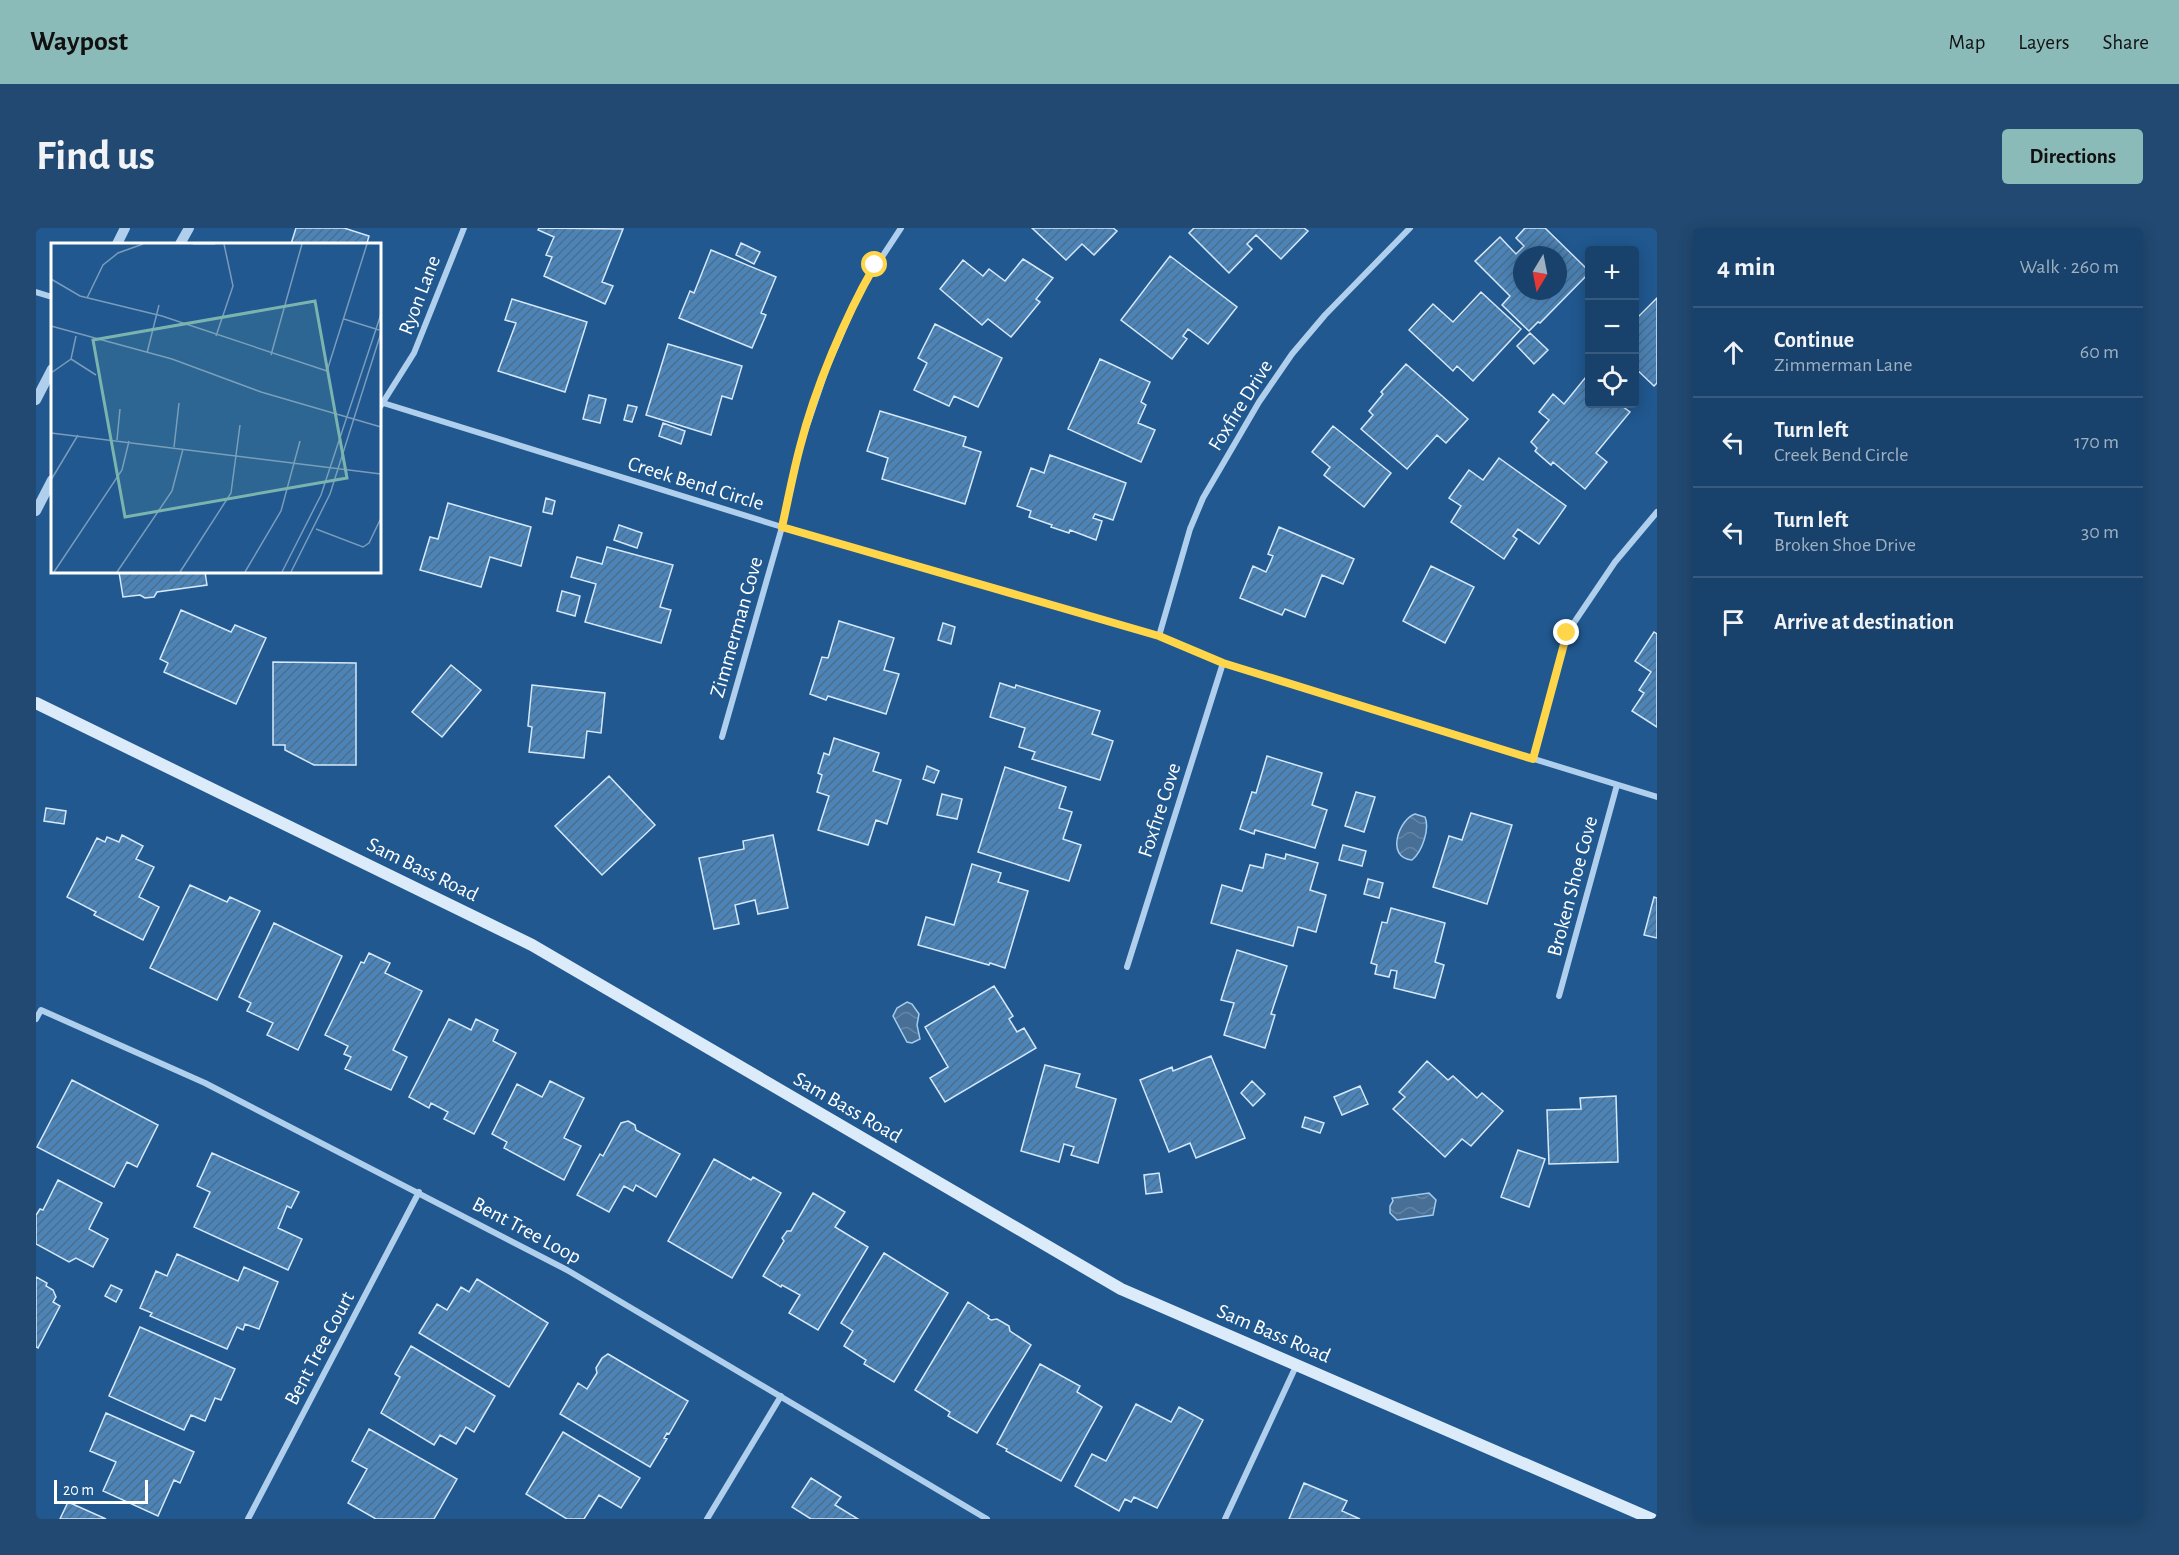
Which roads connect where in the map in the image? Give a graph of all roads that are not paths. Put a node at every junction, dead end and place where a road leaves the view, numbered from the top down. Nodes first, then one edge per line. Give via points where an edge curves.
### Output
1 (125, 228) edge
2 (189, 228) edge
3 (464, 228) edge
4 (901, 228) edge
5 (1410, 228) edge
6 (118, 243) edge
7 (181, 243) edge
8 (36, 292) edge
9 (51, 297) edge
10 (51, 371) edge
11 (36, 400) edge
12 (381, 402) edge
13 (381, 404) edge
14 (51, 482) edge
15 (36, 511) edge
16 (1657, 512) edge
17 (782, 527) junction
18 (1159, 636) junction
19 (1223, 663) junction
20 (36, 703) edge
21 (722, 737) dead end
22 (1533, 759) junction
23 (1617, 785) junction
24 (1657, 797) edge
25 (1127, 967) dead end
26 (1559, 996) dead end
27 (36, 1019) edge
28 (419, 1192) junction
29 (1297, 1364) junction
30 (781, 1396) junction
31 (248, 1519) edge
32 (707, 1519) edge
33 (987, 1519) edge
34 (1225, 1519) edge
35 (1652, 1519) edge

1 - 6 street
2 - 7 street
3 - 12 street, Ryon Lane via 414,353
4 - 17 street, Zimmerman Cove via 861,289 827,367 800,446
5 - 18 street, Foxfire Drive via 1324,315 1259,402 1203,498
8 - 9 street
10 - 11 street
13 - 17 street, Creek Bend Circle
14 - 15 street
16 - 22 street via 1615,562 1567,633
17 - 18 street, Creek Bend Circle
17 - 21 street, Zimmerman Cove
18 - 19 street, Creek Bend Circle
19 - 22 street, Creek Bend Circle
19 - 25 street, Foxfire Cove
20 - 29 main road, Sam Bass Road via 532,945 1121,1289
22 - 23 street, Creek Bend Circle
23 - 24 street, Creek Bend Circle
23 - 26 street, Broken Shoe Cove
27 - 28 street, Bent Tree Loop via 41,1011 194,1078
28 - 30 street, Bent Tree Loop via 567,1269
28 - 31 street, Bent Tree Court
29 - 34 street
29 - 35 main road, Sam Bass Road
30 - 32 street
30 - 33 street, Bent Tree Loop

